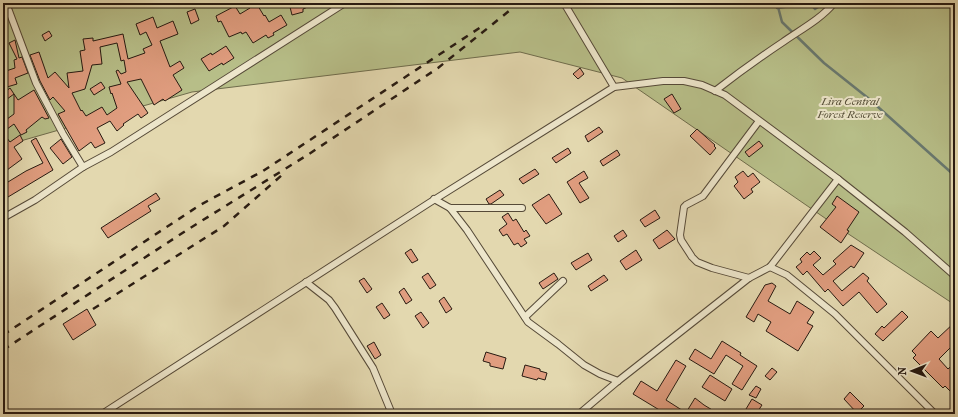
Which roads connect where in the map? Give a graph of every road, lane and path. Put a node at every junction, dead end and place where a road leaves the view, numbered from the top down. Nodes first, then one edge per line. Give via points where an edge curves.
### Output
1 (6, 3) edge
2 (345, 3) edge
3 (564, 3) edge
4 (834, 3) edge
5 (614, 87) junction
6 (714, 90) junction
7 (759, 121) junction
8 (83, 167) junction
9 (838, 179) junction
10 (434, 200) junction
11 (450, 208) junction
12 (522, 208) dead end
13 (3, 218) edge
14 (770, 267) junction
15 (955, 276) edge
16 (749, 278) junction
17 (306, 282) junction
18 (564, 282) dead end
19 (524, 317) junction
20 (618, 381) junction
21 (3, 409) edge
22 (4, 414) edge
23 (102, 414) edge
24 (392, 414) edge
25 (580, 414) edge
26 (935, 414) edge

1 - 8 street via 36,83
2 - 8 street via 111,152
3 - 5 street
4 - 6 street via 828,10
5 - 6 street via 684,81 702,84
5 - 10 street
6 - 7 street via 725,95
7 - 9 street
7 - 16 street via 703,196 684,207 680,235 697,262
8 - 13 street
9 - 14 street
9 - 15 street
10 - 11 street
10 - 17 street
11 - 12 street
11 - 19 street
14 - 16 street
14 - 26 street via 786,275 835,314
16 - 20 street
17 - 23 street
17 - 24 street via 335,308 373,368
18 - 19 street
19 - 20 street via 584,365
20 - 25 street
21 - 22 street

